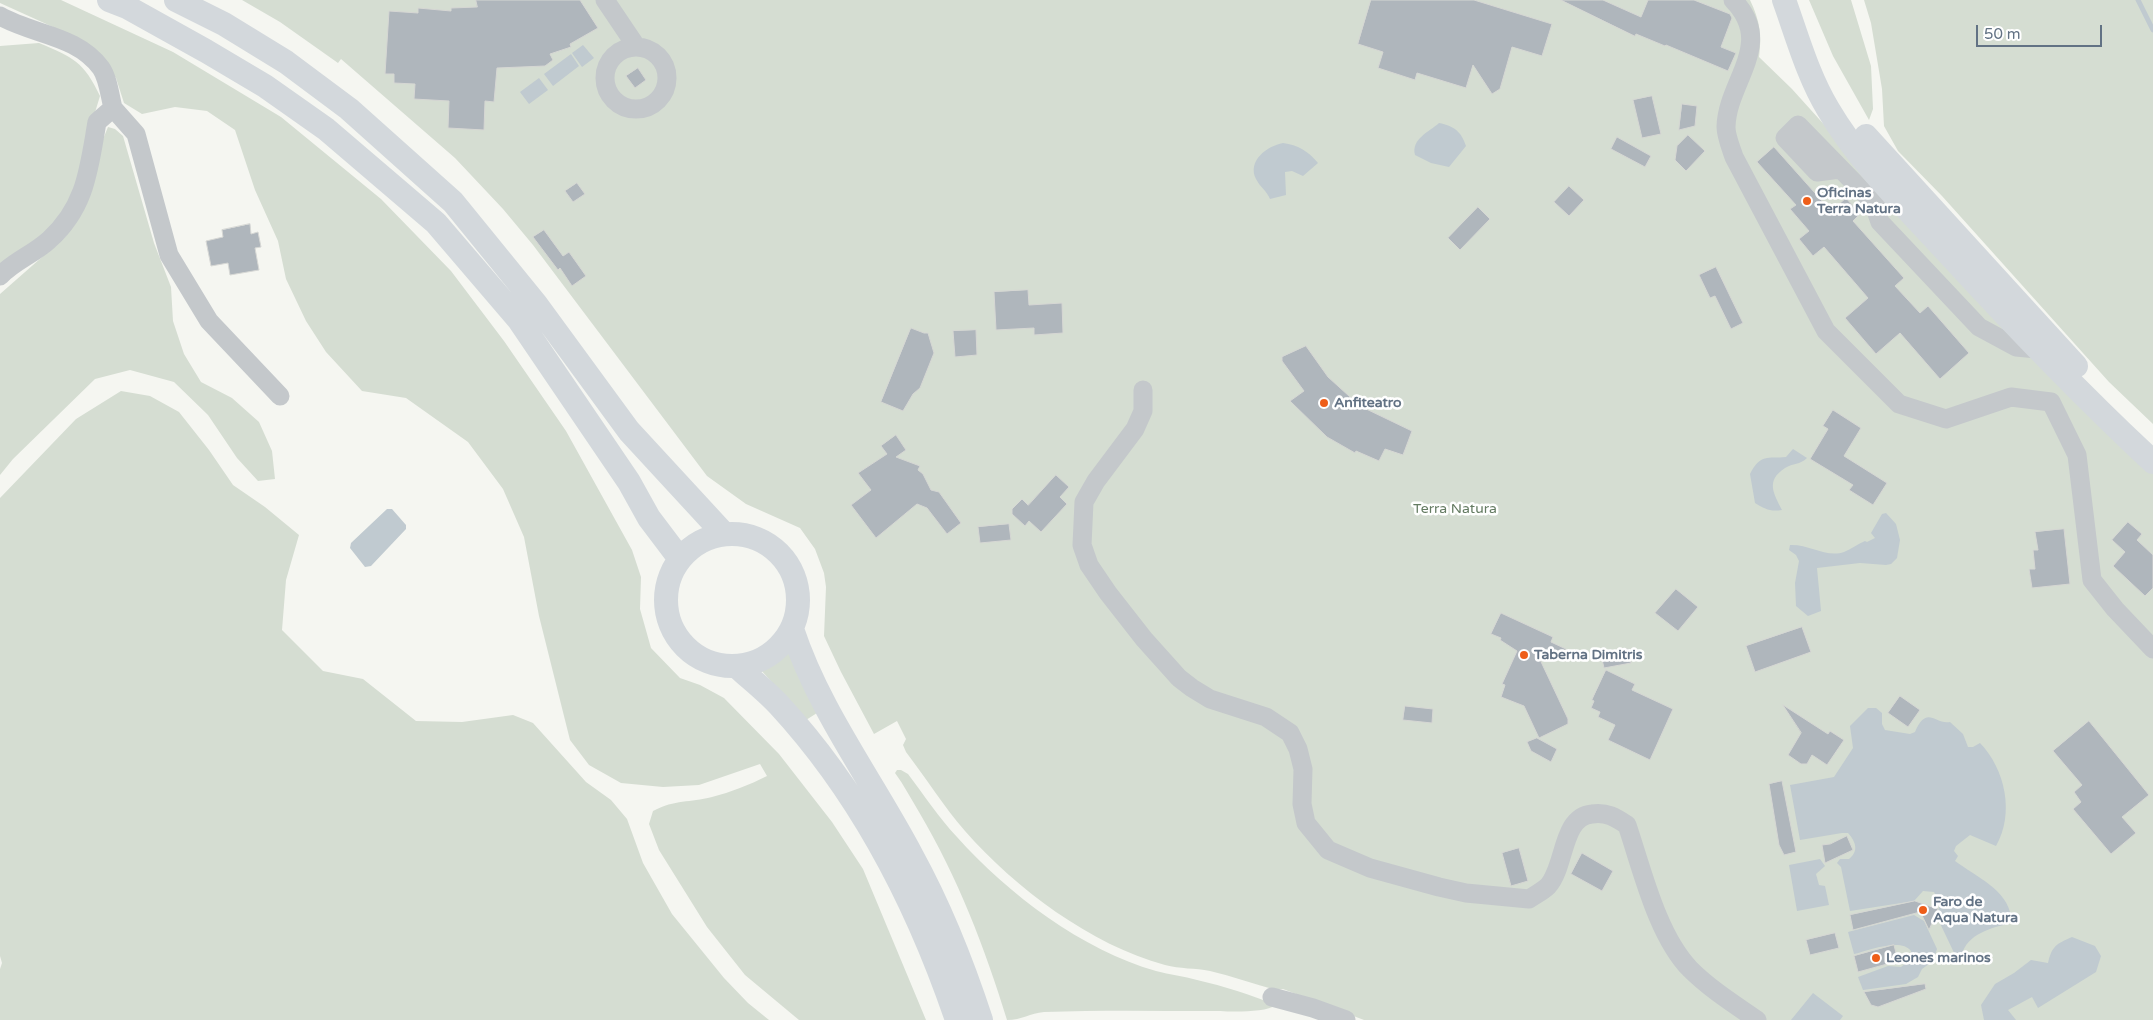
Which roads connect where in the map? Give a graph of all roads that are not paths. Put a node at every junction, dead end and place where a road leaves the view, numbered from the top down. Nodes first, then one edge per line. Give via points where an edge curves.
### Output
1 (110, 0) edge
2 (176, 0) edge
3 (605, 0) edge
4 (1733, 0) edge
5 (1784, 0) edge
6 (1797, 0) edge
7 (2, 19) edge
8 (636, 46) junction
9 (666, 87) junction
10 (668, 106) dead end
11 (114, 108) junction
12 (1840, 169) dead end
13 (1880, 195) junction
14 (0, 276) edge
15 (1143, 390) dead end
16 (280, 396) dead end
17 (2153, 447) edge
18 (2153, 462) edge
19 (724, 534) junction
20 (680, 559) junction
21 (792, 629) junction
22 (2153, 649) edge
23 (737, 667) junction
24 (1272, 997) dead end
25 (957, 1020) edge
26 (981, 1020) edge
27 (1346, 1020) edge
28 (1757, 1020) edge

1 - 20 main road via 265,86 326,129 436,223 519,320 629,482 649,518
2 - 19 main road via 224,24 286,62 349,108 453,202 536,304 629,431
3 - 8 street
4 - 22 street via 1742,10 1750,31 1750,50 1726,128 1734,157 1826,332 1899,404 1946,420 2011,397 2051,402 2077,455 2092,580
5 - 13 main road via 1827,108
6 - 17 main road via 1820,66 1851,118
7 - 11 street via 65,40 86,52 102,69
8 - 9 street via 647,48 664,62
8 - 9 street via 618,52 610,60 604,78 611,97 627,108 638,110 658,102
9 - 10 street
11 - 14 street via 97,122 87,182 69,220 48,242
11 - 16 street via 136,134 169,255 209,321
12 - 13 street
13 - 18 main road
15 - 28 street via 1143,411 1135,429 1084,502 1082,545 1089,565 1144,639 1180,678 1210,699 1266,717 1290,733 1303,769 1302,804 1306,823 1328,850 1370,868 1438,887 1529,899 1548,885 1572,825 1585,814 1605,812 1627,825 1651,899 1673,946 1689,968 1708,986
19 - 20 main road via 692,547
19 - 21 main road via 756,538 769,545 786,562 797,584 799,601
20 - 23 main road via 670,577 666,597 668,617 676,635 689,650 706,661
21 - 23 main road via 763,659
21 - 26 main road via 829,715 913,857 965,970
23 - 25 main road via 778,704 804,734 871,828 922,926
24 - 27 street

